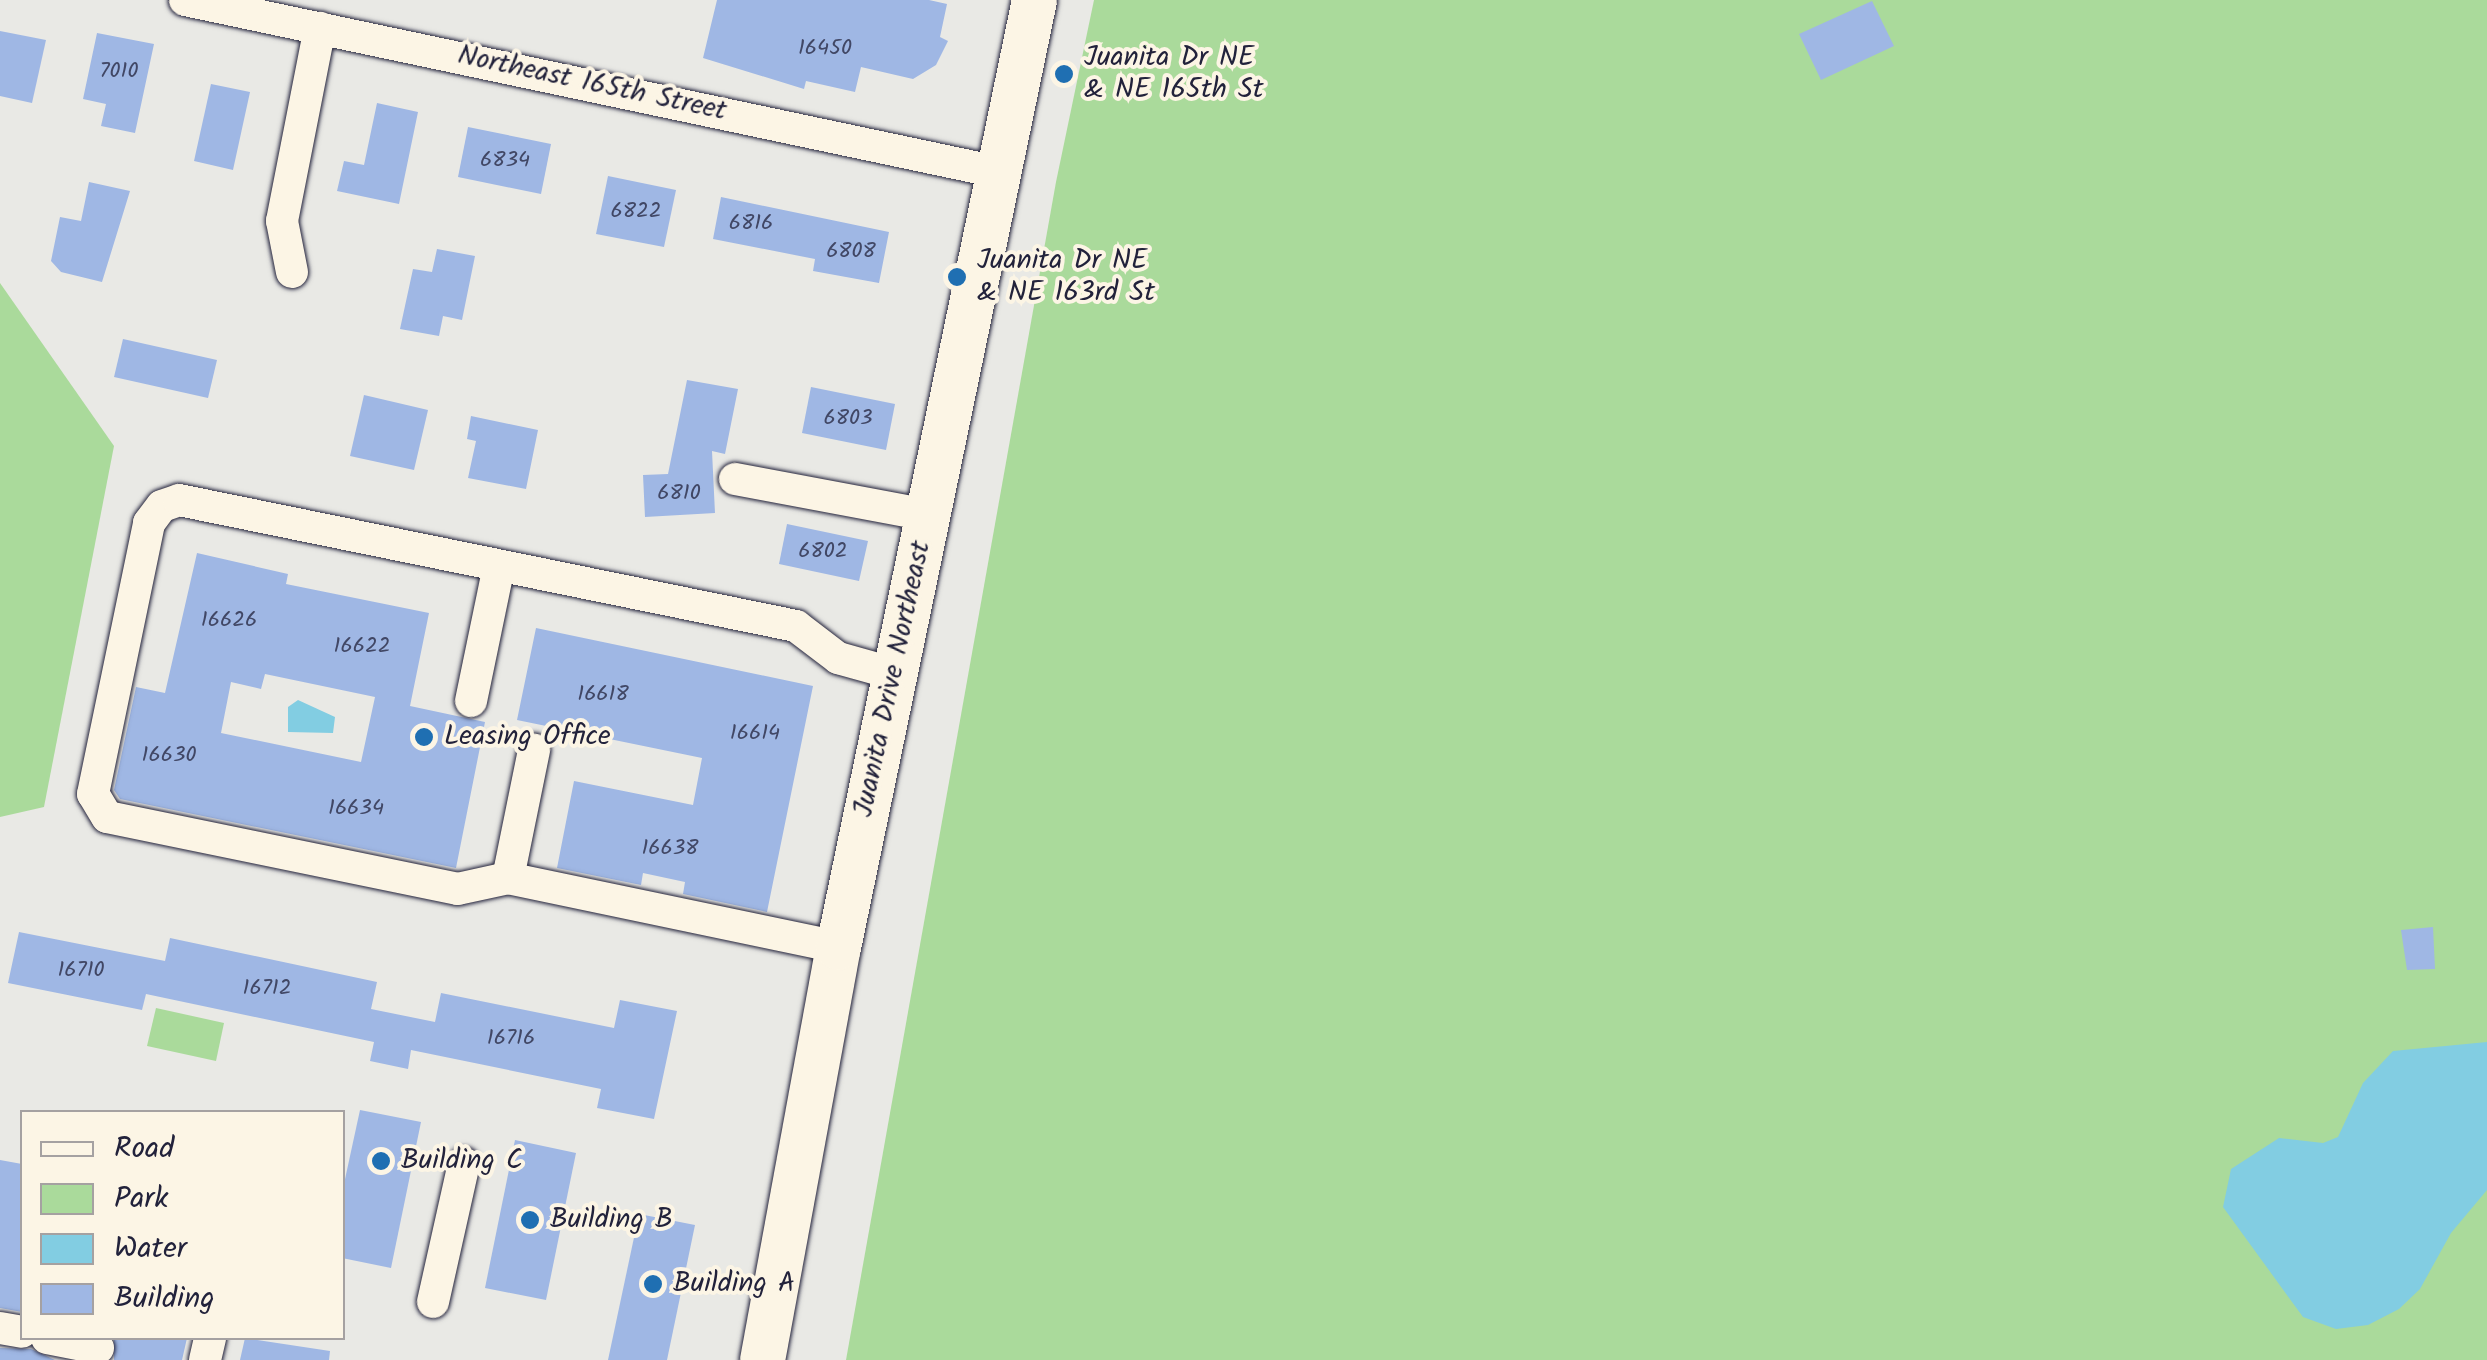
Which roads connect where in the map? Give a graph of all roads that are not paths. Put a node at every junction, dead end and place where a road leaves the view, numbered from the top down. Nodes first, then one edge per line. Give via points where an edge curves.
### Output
1 (185, 0) edge
2 (1034, 0) edge
3 (320, 28) junction
4 (998, 172) junction
5 (292, 272) dead end
6 (735, 479) dead end
7 (928, 515) junction
8 (498, 566) junction
9 (895, 674) junction
10 (471, 701) dead end
11 (534, 750) dead end
12 (508, 878) junction
13 (838, 947) junction
14 (464, 1163) dead end
15 (433, 1302) dead end
16 (57, 1340) edge
17 (98, 1348) dead end
18 (762, 1360) edge

1 - 3 street, Northeast 165th Street
2 - 4 main road, Juanita Drive Northeast
3 - 4 street, Northeast 165th Street
3 - 5 street via 282,221
4 - 7 main road, Juanita Drive Northeast
6 - 7 street
7 - 9 main road, Juanita Drive Northeast
8 - 9 street via 796,626 838,658
8 - 10 street
8 - 12 street via 180,500 162,506 150,524 93,794 106,818 458,888
9 - 13 main road, Juanita Drive Northeast
11 - 12 street
12 - 13 street
13 - 18 main road, Juanita Drive Northeast
14 - 15 street
16 - 17 street

